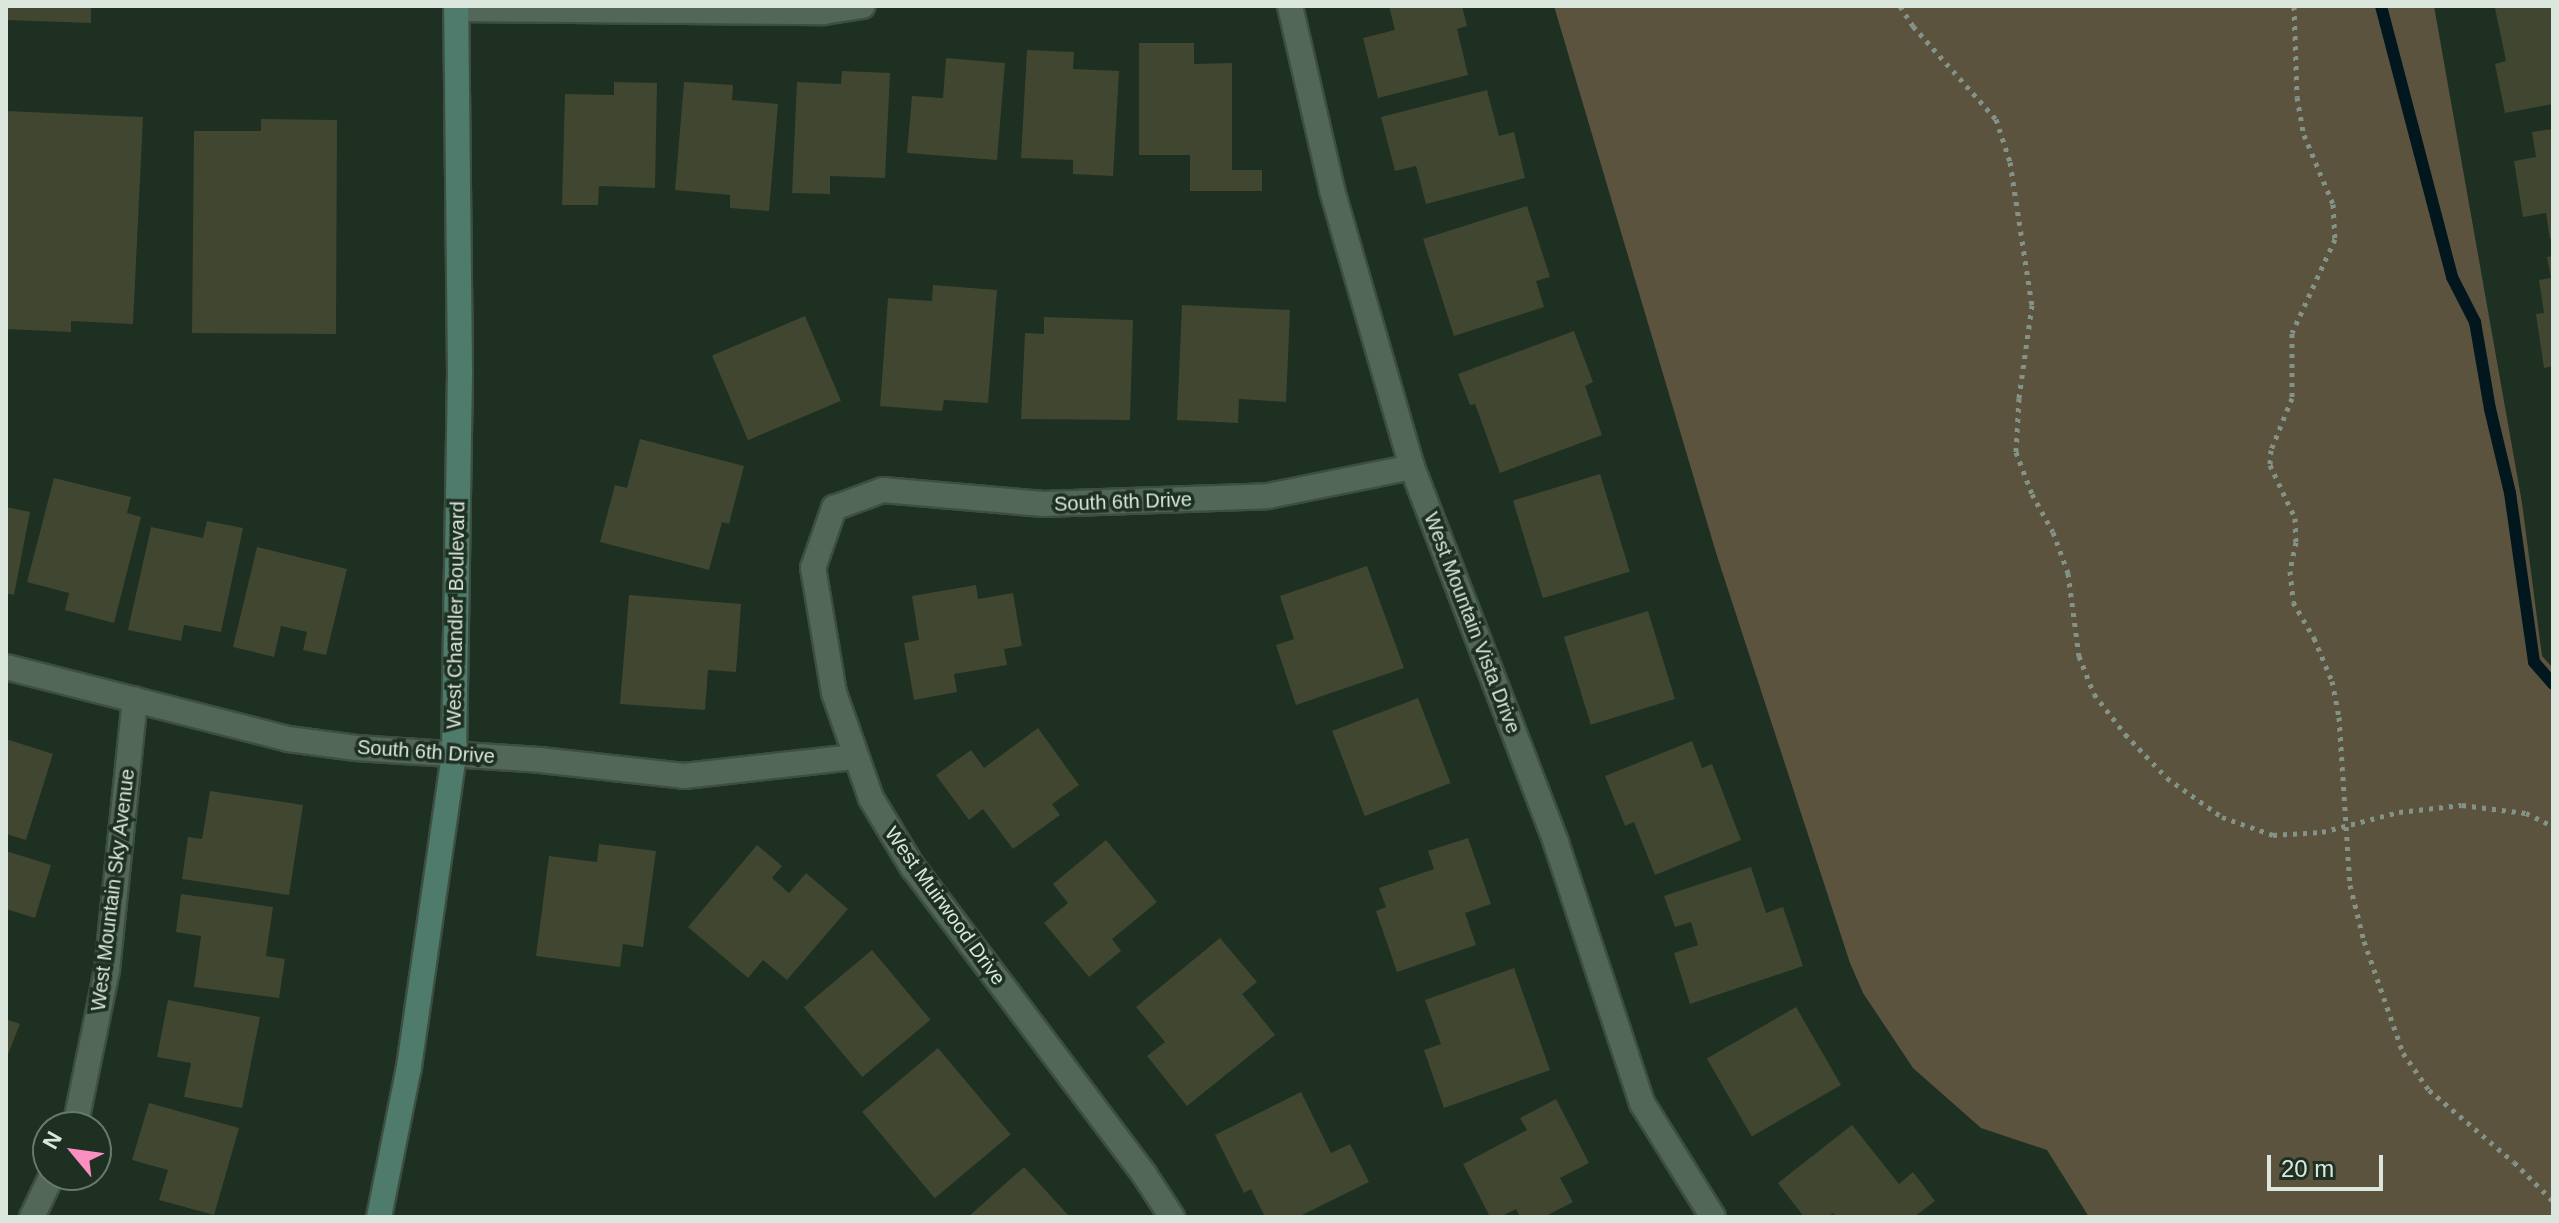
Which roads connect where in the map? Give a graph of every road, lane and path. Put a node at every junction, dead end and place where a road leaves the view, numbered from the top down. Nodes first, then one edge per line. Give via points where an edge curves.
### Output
1 (863, 6) edge
2 (1290, 6) edge
3 (1900, 6) edge
4 (2294, 6) edge
5 (456, 8) edge
6 (1412, 467) junction
7 (834, 508) joint
8 (6, 667) edge
9 (135, 699) junction
10 (454, 754) junction
11 (854, 757) junction
12 (2344, 826) junction
13 (2553, 826) edge
14 (78, 1111) edge
15 (44, 1191) edge
16 (2553, 1201) edge
17 (32, 1217) edge
18 (379, 1217) edge
19 (1172, 1217) edge
20 (1713, 1217) edge

1 - 5 street via 824,12
2 - 6 street, West Mountain Vista Drive via 1332,190
3 - 12 path via 1996,119 2010,162 2032,305 2016,452 2068,573 2079,656 2094,694 2167,778 2222,817 2273,835
4 - 12 path via 2297,97 2304,135 2333,204 2335,239 2292,333 2292,398 2270,465 2295,518 2293,602 2314,638 2337,705
5 - 10 main road, West Chandler Boulevard via 460,386
6 - 7 street, South 6th Drive via 1268,496 1043,504 883,490
6 - 20 street, West Mountain Vista Drive via 1556,843 1642,1103
7 - 11 street, West Muirwood Drive via 813,568 834,693
8 - 9 street, South 6th Drive
9 - 10 street, South 6th Drive via 288,739
9 - 14 street, West Mountain Sky Avenue via 107,970
10 - 11 street, South 6th Drive via 684,776
10 - 18 main road, West Chandler Boulevard via 409,1067
11 - 19 street, West Muirwood Drive via 871,798 913,868
12 - 13 path via 2399,812 2462,805 2526,813
12 - 16 path via 2350,885 2364,941 2403,1053 2429,1090
15 - 17 street

